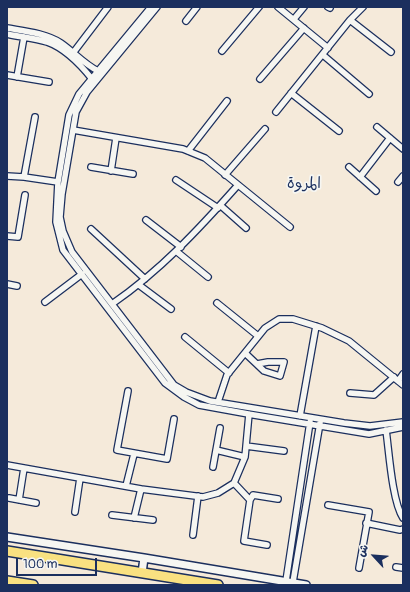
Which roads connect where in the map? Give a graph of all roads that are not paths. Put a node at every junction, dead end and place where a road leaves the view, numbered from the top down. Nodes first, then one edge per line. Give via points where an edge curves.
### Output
1 (108, 7) edge
2 (151, 7) edge
3 (157, 7) edge
4 (197, 7) edge
5 (259, 7) edge
6 (278, 7) edge
7 (304, 7) edge
8 (363, 7) edge
9 (294, 19) junction
10 (350, 20) junction
11 (186, 21) dead end
12 (7, 28) edge
13 (304, 28) junction
14 (7, 34) edge
15 (24, 37) junction
16 (328, 48) junction
17 (222, 50) dead end
18 (391, 52) dead end
19 (73, 53) junction
20 (323, 55) junction
21 (98, 71) junction
22 (7, 75) edge
23 (17, 77) junction
24 (92, 79) junction
25 (260, 79) dead end
26 (49, 82) dead end
27 (291, 93) junction
28 (369, 94) dead end
29 (228, 101) dead end
30 (276, 112) dead end
31 (35, 117) dead end
32 (377, 127) dead end
33 (265, 129) dead end
34 (73, 130) junction
35 (339, 131) dead end
36 (116, 138) junction
37 (390, 138) junction
38 (403, 149) edge
39 (188, 151) junction
40 (91, 167) dead end
41 (349, 167) dead end
42 (111, 171) junction
43 (133, 174) dead end
44 (225, 175) junction
45 (7, 176) edge
46 (403, 176) edge
47 (24, 177) junction
48 (360, 177) junction
49 (176, 180) dead end
50 (58, 182) junction
51 (398, 182) dead end
52 (238, 185) junction
53 (376, 192) dead end
54 (25, 195) dead end
55 (219, 206) junction
56 (146, 220) dead end
57 (290, 227) dead end
58 (246, 228) dead end
59 (92, 229) dead end
60 (7, 236) edge
61 (181, 246) junction
62 (176, 251) junction
63 (82, 274) junction
64 (208, 277) dead end
65 (145, 279) junction
66 (7, 284) edge
67 (139, 285) junction
68 (17, 286) dead end
69 (45, 302) dead end
70 (216, 303) dead end
71 (112, 304) junction
72 (171, 309) dead end
73 (316, 326) junction
74 (258, 336) junction
75 (185, 338) dead end
76 (245, 353) junction
77 (256, 364) junction
78 (229, 373) junction
79 (403, 374) edge
80 (398, 381) edge
81 (128, 391) dead end
82 (350, 393) dead end
83 (218, 402) junction
84 (249, 414) junction
85 (300, 416) junction
86 (311, 418) junction
87 (174, 419) dead end
88 (321, 419) junction
89 (403, 422) edge
90 (310, 425) junction
91 (320, 427) junction
92 (403, 427) edge
93 (220, 428) dead end
94 (386, 430) junction
95 (246, 446) junction
96 (216, 450) junction
97 (284, 451) dead end
98 (134, 454) junction
99 (245, 457) junction
100 (7, 465) edge
101 (213, 467) dead end
102 (24, 468) junction
103 (80, 478) junction
104 (234, 483) junction
105 (126, 486) junction
106 (141, 489) junction
107 (198, 496) junction
108 (10, 498) dead end
109 (278, 499) dead end
110 (19, 500) junction
111 (250, 500) junction
112 (36, 503) dead end
113 (328, 505) dead end
114 (75, 512) dead end
115 (112, 514) dead end
116 (134, 518) junction
117 (403, 518) edge
118 (153, 520) dead end
119 (366, 523) junction
120 (403, 529) edge
121 (193, 535) dead end
122 (7, 537) edge
123 (267, 545) dead end
124 (7, 551) edge
125 (144, 558) junction
126 (396, 567) dead end
127 (359, 568) dead end
128 (403, 568) edge
129 (142, 573) junction
130 (7, 581) edge
131 (286, 581) junction
132 (293, 582) junction
133 (33, 585) edge
134 (218, 585) edge
135 (306, 585) edge

1 - 19 street
2 - 21 street
3 - 34 street via 87,92 76,112
4 - 11 street
5 - 17 street
6 - 9 street
7 - 9 street
8 - 10 street
9 - 13 street
10 - 16 street
10 - 18 street
12 - 19 street via 40,35 60,43
13 - 16 street
13 - 25 street
14 - 15 street
15 - 23 street
15 - 24 street via 59,48
16 - 20 street
19 - 21 street
20 - 27 street
20 - 28 street
21 - 24 street
22 - 23 street
23 - 26 street
24 - 50 street via 79,94 69,115
27 - 30 street
27 - 35 street
29 - 39 street
31 - 47 street
32 - 37 street
33 - 44 street
34 - 36 street
34 - 71 street via 62,194 60,217 63,231 72,252
36 - 39 street
36 - 42 street
37 - 38 street
37 - 48 street
39 - 44 street via 205,158
40 - 42 street
41 - 48 street
42 - 43 street
44 - 52 street
45 - 47 street
46 - 51 street
47 - 50 street
48 - 53 street
49 - 55 street
50 - 63 street via 56,222 63,250
52 - 55 street
52 - 57 street
54 - 60 street via 18,237
55 - 58 street
55 - 61 street
56 - 61 street
59 - 65 street
61 - 62 street
62 - 64 street
62 - 65 street
63 - 69 street
63 - 84 street via 165,383 198,405
65 - 67 street
66 - 68 street
67 - 71 street
67 - 72 street
70 - 74 street
71 - 83 street via 174,385 186,392
73 - 74 street via 293,319 279,319
73 - 80 street via 349,341
73 - 85 street
74 - 76 street
75 - 78 street
76 - 77 street
76 - 78 street
77 - 77 street via 264,371 280,376 284,362
78 - 83 street
79 - 80 street
80 - 82 street via 374,395
81 - 98 street via 117,450
83 - 85 street
84 - 90 street
84 - 95 street
85 - 86 street
86 - 88 street
86 - 90 street
87 - 98 street via 167,459
88 - 89 street via 370,426
88 - 91 street
90 - 91 street
90 - 131 street
91 - 94 street via 368,434
91 - 132 street
92 - 94 street
93 - 96 street
94 - 117 street via 396,498
95 - 97 street
95 - 99 street
96 - 99 street
96 - 101 street
98 - 105 street
99 - 104 street
100 - 102 street
102 - 103 street
102 - 110 street
103 - 105 street
103 - 114 street
104 - 107 street via 218,493
104 - 111 street
105 - 106 street
106 - 107 street
106 - 116 street
107 - 121 street
108 - 110 street
109 - 111 street via 253,495
110 - 112 street
111 - 123 street via 244,541
113 - 119 street via 369,512
115 - 116 street
116 - 118 street
119 - 120 street
119 - 127 street
122 - 125 street
124 - 129 main road
125 - 129 street
125 - 131 street
126 - 128 street
129 - 134 main road
130 - 133 main road
131 - 132 street
132 - 135 street

